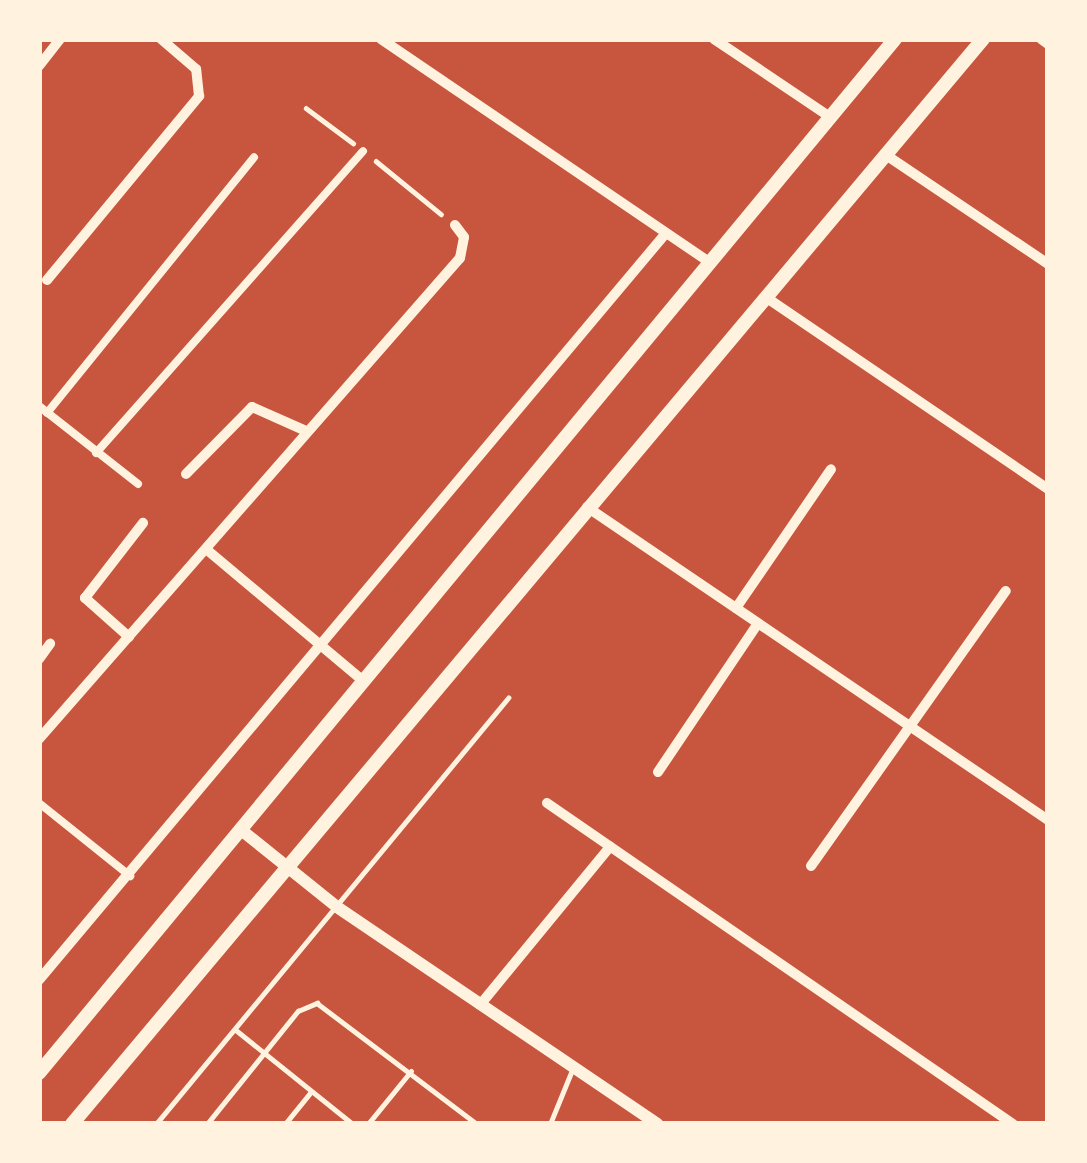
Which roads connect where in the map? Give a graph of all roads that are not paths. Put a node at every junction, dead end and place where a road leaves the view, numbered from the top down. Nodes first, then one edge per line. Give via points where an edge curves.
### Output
1 (60, 39) edge
2 (161, 39) edge
3 (381, 39) edge
4 (714, 39) edge
5 (895, 39) edge
6 (983, 39) edge
7 (39, 65) edge
8 (830, 117) junction
9 (363, 151) road end
10 (886, 155) junction
11 (254, 157) dead end
12 (455, 225) road end
13 (665, 233) junction
14 (710, 263) junction
15 (1048, 264) edge
16 (47, 280) dead end
17 (767, 298) junction
18 (43, 410) edge
19 (304, 430) junction
20 (96, 453) junction
21 (831, 470) dead end
22 (186, 473) dead end
23 (138, 484) dead end
24 (1048, 489) edge
25 (587, 507) junction
26 (143, 523) dead end
27 (206, 549) junction
28 (1006, 591) dead end
29 (736, 608) junction
30 (758, 623) junction
31 (129, 637) junction
32 (50, 644) dead end
33 (322, 644) junction
34 (39, 659) edge
35 (362, 680) junction
36 (508, 698) dead end
37 (910, 727) junction
38 (39, 739) edge
39 (658, 772) dead end
40 (39, 803) edge
41 (547, 803) dead end
42 (1048, 820) edge
43 (240, 829) junction
44 (610, 847) junction
45 (811, 866) dead end
46 (286, 867) junction
47 (130, 876) junction
48 (337, 907) junction
49 (39, 980) edge
50 (480, 1005) junction
51 (236, 1030) junction
52 (264, 1054) junction
53 (411, 1070) junction
54 (572, 1070) junction
55 (39, 1073) edge
56 (310, 1093) junction
57 (648, 1121) edge
58 (72, 1124) edge
59 (156, 1124) edge
60 (207, 1124) edge
61 (285, 1124) edge
62 (353, 1124) edge
63 (368, 1124) edge
64 (477, 1124) edge
65 (550, 1124) edge
66 (1013, 1124) edge

1 - 7 street
2 - 16 street via 190,62 202,86 187,116
3 - 13 street
4 - 8 street
5 - 8 main road
6 - 10 main road
8 - 14 main road
9 - 20 street
10 - 15 street
10 - 17 main road
11 - 18 street
12 - 19 street via 464,237 460,258
13 - 14 street
13 - 33 street
14 - 35 main road
17 - 24 street
17 - 25 main road
18 - 20 street
19 - 22 street via 253,407
19 - 27 street
20 - 23 street
21 - 29 street
25 - 29 street
25 - 46 main road
26 - 31 street via 85,598
27 - 31 street
27 - 33 street
28 - 37 street
29 - 30 street
30 - 37 street
30 - 39 street
31 - 38 street
32 - 34 street
33 - 35 street
33 - 47 street
35 - 43 main road
36 - 48 lane
37 - 42 street
37 - 45 street
40 - 47 street
41 - 44 street
43 - 46 street
43 - 55 main road
44 - 50 street
44 - 66 street
46 - 48 street
46 - 58 main road
47 - 49 street
48 - 50 street
48 - 51 lane
50 - 54 street
51 - 52 lane
51 - 59 lane
52 - 53 lane via 298,1011 317,1003
52 - 56 lane
52 - 60 lane
53 - 63 lane
53 - 64 lane
54 - 57 street
54 - 65 lane
56 - 61 lane
56 - 62 lane

